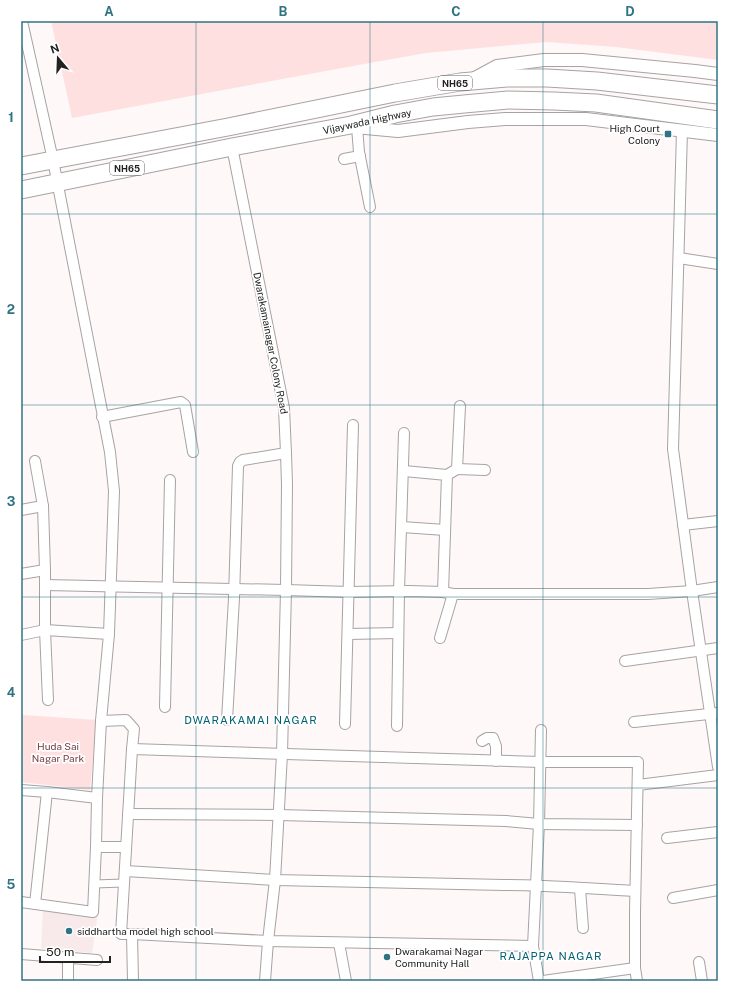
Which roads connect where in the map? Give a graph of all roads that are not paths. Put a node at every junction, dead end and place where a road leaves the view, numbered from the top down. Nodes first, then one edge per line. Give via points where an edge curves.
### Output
1 (22, 21) edge
2 (718, 74) edge
3 (469, 82) junction
4 (718, 95) edge
5 (718, 120) edge
6 (354, 126) junction
7 (682, 131) junction
8 (718, 136) edge
9 (232, 146) junction
10 (360, 156) junction
11 (344, 159) dead end
12 (53, 160) junction
13 (21, 166) edge
14 (57, 183) junction
15 (21, 190) edge
16 (370, 207) dead end
17 (679, 258) junction
18 (718, 264) edge
19 (460, 406) dead end
20 (102, 417) junction
21 (353, 425) dead end
22 (404, 433) dead end
23 (193, 452) dead end
24 (286, 453) junction
25 (35, 461) dead end
26 (457, 469) junction
27 (404, 470) junction
28 (485, 470) dead end
29 (447, 474) junction
30 (170, 480) dead end
31 (43, 506) junction
32 (21, 510) edge
33 (718, 521) edge
34 (683, 525) junction
35 (402, 527) junction
36 (445, 530) junction
37 (45, 570) junction
38 (21, 574) edge
39 (45, 585) junction
40 (111, 587) junction
41 (718, 587) edge
42 (168, 588) junction
43 (234, 590) junction
44 (286, 590) junction
45 (399, 591) junction
46 (692, 591) junction
47 (349, 592) junction
48 (448, 593) junction
49 (45, 630) junction
50 (398, 633) junction
51 (109, 634) junction
52 (348, 634) junction
53 (21, 636) edge
54 (440, 638) dead end
55 (718, 648) edge
56 (701, 651) junction
57 (625, 661) dead end
58 (48, 700) dead end
59 (165, 707) dead end
60 (714, 713) edge
61 (227, 720) dead end
62 (101, 722) junction
63 (634, 722) dead end
64 (345, 724) dead end
65 (397, 726) dead end
66 (541, 730) dead end
67 (482, 741) dead end
68 (132, 749) junction
69 (282, 754) junction
70 (496, 761) junction
71 (540, 762) junction
72 (718, 767) edge
73 (718, 775) edge
74 (638, 785) junction
75 (21, 790) edge
76 (47, 792) junction
77 (97, 798) junction
78 (128, 814) junction
79 (279, 815) junction
80 (539, 824) junction
81 (637, 825) junction
82 (718, 832) edge
83 (667, 838) dead end
84 (126, 847) junction
85 (96, 848) junction
86 (125, 871) junction
87 (275, 880) junction
88 (124, 883) junction
89 (94, 884) junction
90 (536, 885) junction
91 (580, 889) junction
92 (718, 890) edge
93 (636, 891) junction
94 (673, 898) dead end
95 (21, 902) edge
96 (35, 904) junction
97 (583, 928) dead end
98 (132, 934) junction
99 (268, 942) junction
100 (339, 943) junction
101 (533, 946) junction
102 (21, 954) edge
103 (68, 958) junction
104 (98, 960) dead end
105 (699, 962) dead end
106 (635, 968) junction
107 (68, 981) edge
108 (133, 981) edge
109 (265, 981) edge
110 (346, 981) edge
111 (539, 981) edge
112 (543, 981) edge
113 (637, 981) edge
114 (702, 981) edge

1 - 12 street
2 - 3 street via 582,60 544,60 497,66
3 - 4 highway, Vijaywada Highway / NH65 via 507,78 547,78
3 - 12 highway, Vijaywada Highway / NH65 via 395,93
5 - 6 highway, Vijaywada Highway / NH65 via 596,103 508,100 433,107 395,114
6 - 7 street via 398,131 505,119 586,119
6 - 9 highway, Vijaywada Highway / NH65
6 - 10 street
7 - 8 street
7 - 17 street
9 - 14 highway, Vijaywada Highway / NH65
9 - 24 street, Dwarakamainagar Colony Road via 284,408
10 - 11 street
10 - 16 street
12 - 13 highway, Vijaywada Highway / NH65
12 - 14 street
14 - 15 highway, Vijaywada Highway / NH65
14 - 20 street
17 - 18 street
17 - 34 street via 673,449
19 - 26 street
20 - 23 street via 181,402 185,405
20 - 40 street via 110,452 114,492
21 - 47 street
22 - 27 street
24 - 43 street via 243,460 238,466
24 - 44 street, Dwarakamainagar Colony Road
25 - 31 street
26 - 28 street
26 - 29 street
27 - 29 street
27 - 35 street
29 - 36 street
30 - 42 street
31 - 32 street
31 - 37 street
33 - 34 street
34 - 46 street
35 - 36 street
35 - 45 street
36 - 48 street
37 - 38 street
37 - 39 street
39 - 40 street
39 - 49 street
40 - 42 street
40 - 51 street
41 - 46 street
42 - 43 street
42 - 59 street
43 - 44 street
43 - 61 street
44 - 47 street
44 - 69 street, Dwarakamainagar Colony Road
45 - 47 street
45 - 48 street
45 - 50 street
46 - 48 street via 648,594
46 - 56 street
47 - 52 street
48 - 54 street
49 - 51 street
49 - 53 street
49 - 58 street
50 - 52 street
50 - 65 street
51 - 62 street
52 - 64 street
55 - 56 street
56 - 57 street
56 - 60 street
60 - 63 street
60 - 72 street
62 - 68 street via 126,720 134,729
62 - 77 street
66 - 71 street
67 - 70 street via 493,738
68 - 69 street
68 - 78 street
69 - 70 street
69 - 79 street, Dwarakamainagar Colony Road
70 - 71 street
71 - 74 street via 638,762
71 - 80 street
73 - 74 street
74 - 81 street
75 - 76 street
76 - 77 street
76 - 96 street
77 - 85 street
78 - 79 street
78 - 84 street
79 - 80 street
79 - 87 street, Dwarakamainagar Colony Road
80 - 81 street
80 - 90 street
81 - 93 street
82 - 83 street
84 - 85 street
84 - 86 street
85 - 89 street
86 - 87 street
86 - 88 street
87 - 90 street
87 - 99 street, Dwarakamainagar Colony Road
88 - 89 street
88 - 98 street via 121,934
89 - 96 street via 93,912
90 - 91 street
90 - 101 street
91 - 93 street
91 - 97 street
92 - 94 street
93 - 106 street
95 - 96 street
98 - 99 street
98 - 108 street
99 - 100 street
99 - 109 street, Dwarakamainagar Colony Road
100 - 101 street
100 - 110 street
101 - 111 street
102 - 103 street
103 - 104 street
103 - 107 street
105 - 114 street
106 - 112 street
106 - 113 street

